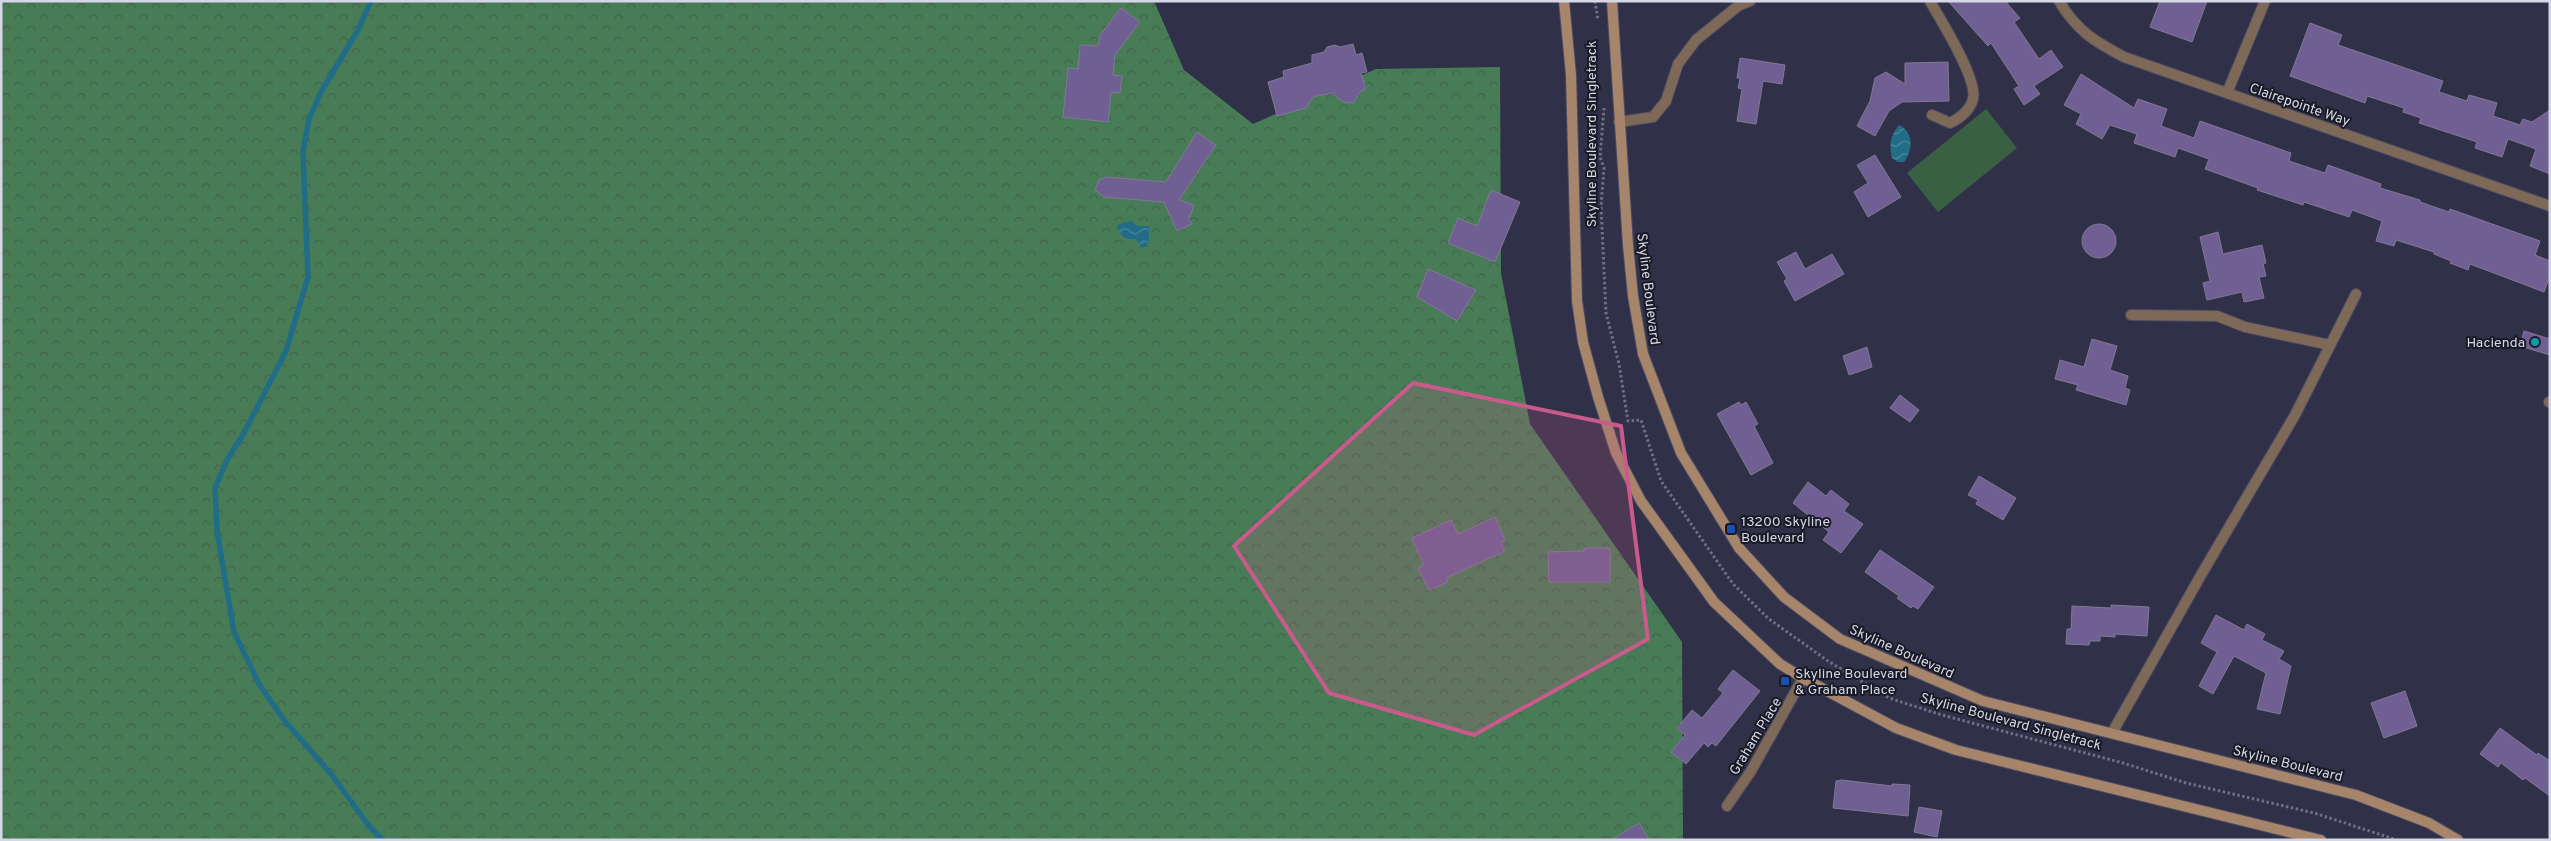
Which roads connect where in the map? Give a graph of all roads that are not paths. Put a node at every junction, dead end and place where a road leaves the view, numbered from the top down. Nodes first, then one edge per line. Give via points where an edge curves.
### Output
1 (1564, 1) edge
2 (1612, 1) edge
3 (1750, 1) edge
4 (1930, 1) edge
5 (2059, 1) edge
6 (2265, 1) edge
7 (2226, 93) junction
8 (1932, 115) dead end
9 (1619, 122) junction
10 (2550, 206) edge
11 (2356, 294) dead end
12 (2131, 315) dead end
13 (2330, 345) junction
14 (1803, 678) junction
15 (2112, 733) junction
16 (1727, 806) dead end
17 (2321, 840) edge
18 (2458, 840) edge

1 - 14 main road via 1570,75 1577,300 1583,342 1614,449 1641,501 1714,602 1780,664
2 - 9 main road, Skyline Boulevard
3 - 9 street via 1738,6 1696,40 1678,64 1666,101 1653,117
4 - 8 street via 1970,75 1973,99 1963,116 1950,124
5 - 7 street, Clairepointe Way via 2071,20 2090,38 2107,48
6 - 7 street
7 - 10 street, Clairepointe Way
9 - 15 main road, Skyline Boulevard via 1633,296 1644,354 1681,453 1739,548 1784,597 1840,639 1983,701
11 - 13 street
12 - 13 street via 2217,316 2263,332
13 - 15 street via 2295,415
14 - 16 street, Graham Place via 1751,771
14 - 17 main road via 1896,728 1956,750
15 - 18 main road, Skyline Boulevard via 2356,794 2429,823

